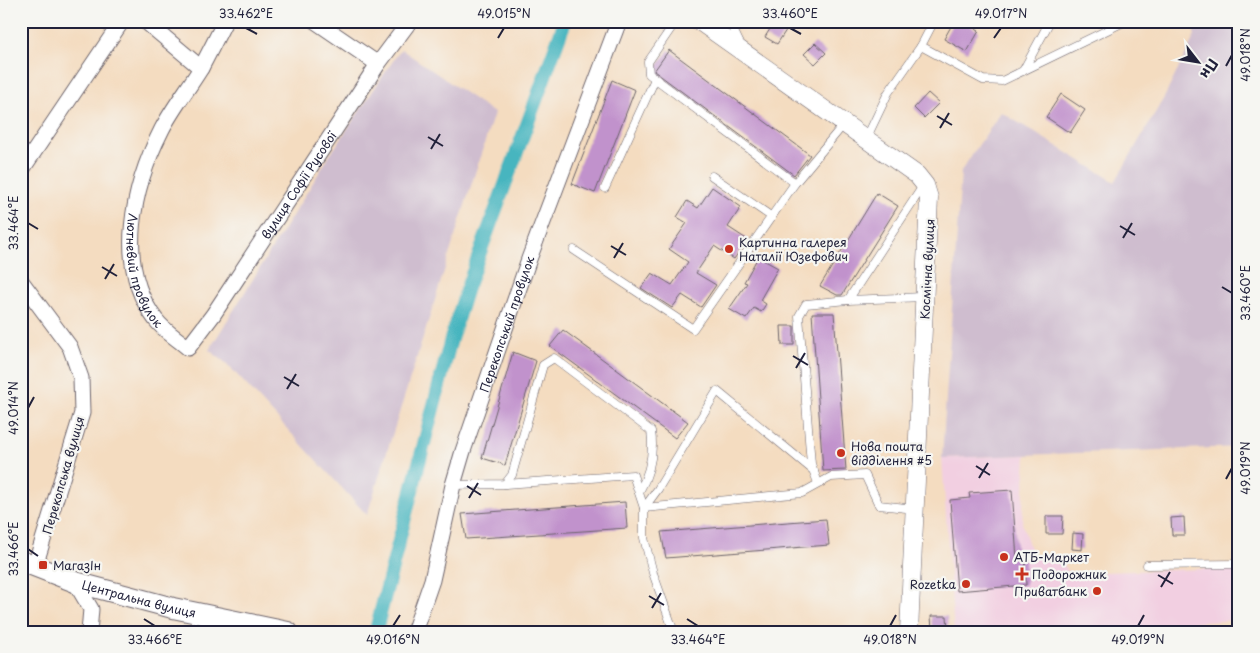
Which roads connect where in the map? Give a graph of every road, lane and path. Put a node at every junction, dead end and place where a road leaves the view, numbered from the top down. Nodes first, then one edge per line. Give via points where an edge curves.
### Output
1 (122, 21) edge
2 (145, 21) edge
3 (225, 21) edge
4 (315, 21) edge
5 (410, 21) edge
6 (619, 21) edge
7 (676, 21) edge
8 (699, 21) edge
9 (728, 21) edge
10 (934, 21) edge
11 (1050, 21) edge
12 (1126, 21) edge
13 (920, 46) junction
14 (746, 54) junction
15 (378, 64) junction
16 (201, 68) junction
17 (1023, 71) junction
18 (655, 79) junction
19 (844, 124) junction
20 (866, 139) junction
21 (21, 172) edge
22 (712, 176) dead end
23 (795, 183) junction
24 (925, 184) junction
25 (605, 188) dead end
26 (772, 217) junction
27 (574, 250) dead end
28 (21, 280) edge
29 (925, 297) junction
30 (848, 300) junction
31 (188, 348) joint
32 (814, 471) junction
33 (818, 483) junction
34 (505, 484) junction
35 (453, 485) junction
36 (639, 492) junction
37 (644, 508) junction
38 (915, 509) junction
39 (28, 563) edge
40 (1239, 564) edge
41 (1147, 566) dead end
42 (75, 582) junction
43 (88, 632) edge
44 (288, 632) edge
45 (414, 632) edge
46 (674, 632) edge
47 (909, 632) edge

1 - 21 street
2 - 16 street
3 - 16 street, Лютневий провулок
4 - 15 street
5 - 15 street, вулиця Софії Русової
6 - 35 street, Перекопський провулок via 529,259
7 - 18 lane via 648,62 649,74
8 - 14 street
9 - 14 lane
10 - 13 lane
11 - 17 lane
12 - 17 lane
13 - 17 lane via 983,80 1002,81
13 - 20 lane via 888,93
14 - 19 street
15 - 31 street, вулиця Софії Русової via 265,238
16 - 31 street, Лютневий провулок via 162,128 147,163 133,214 132,260 140,292 157,321
18 - 23 lane
18 - 25 lane
19 - 20 street
19 - 23 lane
20 - 24 street
22 - 26 lane
23 - 26 lane
24 - 29 street, Космічна вулиця via 929,198
24 - 30 lane
26 - 27 lane via 693,329
28 - 39 street, Перекопська вулиця via 70,347 81,378 82,413
29 - 30 lane
29 - 38 street, Космічна вулиця
30 - 32 lane via 806,304 799,316
32 - 33 lane
32 - 37 lane via 717,391
33 - 37 lane via 802,493
33 - 38 lane via 831,477 864,475 879,505
34 - 35 lane
34 - 36 lane via 633,475
34 - 36 lane via 512,476 543,366 554,358 651,431 647,479
35 - 45 street, Перекопський провулок via 432,580
36 - 37 lane
37 - 46 lane via 644,538
38 - 47 street, Космічна вулиця
39 - 42 main road, Центральна вулиця
40 - 41 lane
42 - 43 street via 91,609
42 - 44 main road, Центральна вулиця via 173,608

